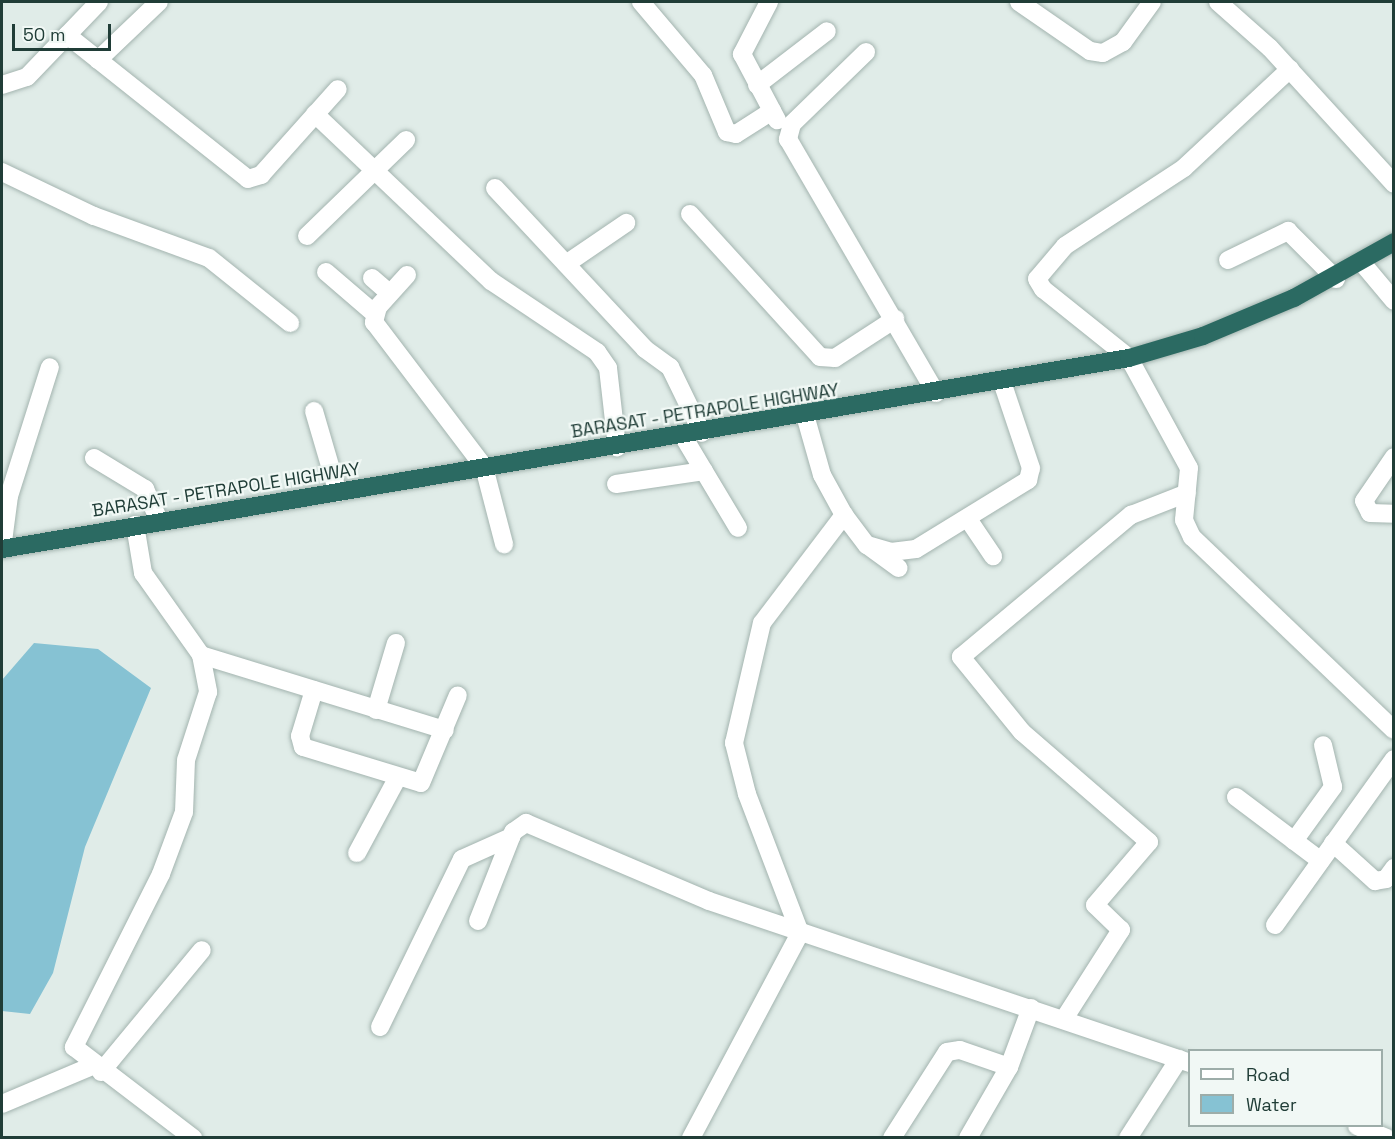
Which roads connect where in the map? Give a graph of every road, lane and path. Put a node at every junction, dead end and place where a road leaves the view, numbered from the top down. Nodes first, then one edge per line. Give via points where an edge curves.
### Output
1 (99, 2) edge
2 (159, 2) edge
3 (641, 2) edge
4 (769, 2) edge
5 (1019, 2) edge
6 (1152, 2) edge
7 (1218, 2) edge
8 (827, 31) dead end
9 (67, 35) junction
10 (866, 52) dead end
11 (98, 60) junction
12 (1290, 69) junction
13 (2, 85) edge
14 (757, 85) junction
15 (338, 89) dead end
16 (772, 111) junction
17 (315, 114) junction
18 (406, 140) dead end
19 (788, 140) junction
20 (2, 172) edge
21 (374, 172) junction
22 (1394, 184) edge
23 (495, 188) dead end
24 (690, 214) dead end
25 (626, 223) dead end
26 (308, 236) dead end
27 (1394, 242) edge
28 (1228, 260) dead end
29 (566, 264) junction
30 (1363, 264) junction
31 (326, 272) dead end
32 (407, 275) dead end
33 (372, 278) dead end
34 (1336, 279) junction
35 (389, 293) junction
36 (1394, 301) edge
37 (375, 314) junction
38 (895, 319) junction
39 (290, 322) dead end
40 (1129, 358) junction
41 (50, 367) dead end
42 (1002, 382) junction
43 (936, 393) junction
44 (314, 411) dead end
45 (805, 416) junction
46 (702, 433) junction
47 (683, 436) junction
48 (617, 447) junction
49 (1394, 457) edge
50 (94, 458) dead end
51 (484, 468) junction
52 (704, 471) junction
53 (616, 484) dead end
54 (338, 493) junction
55 (1187, 493) junction
56 (1394, 514) edge
57 (844, 515) junction
58 (968, 519) junction
59 (159, 521) junction
60 (135, 525) junction
61 (738, 528) dead end
62 (504, 544) dead end
63 (867, 545) junction
64 (2, 549) edge
65 (993, 556) dead end
66 (898, 568) dead end
67 (396, 643) dead end
68 (201, 655) junction
69 (314, 690) junction
70 (458, 695) dead end
71 (376, 710) junction
72 (445, 730) junction
73 (1394, 730) edge
74 (1323, 745) dead end
75 (1394, 759) edge
76 (398, 777) junction
77 (1236, 797) dead end
78 (511, 837) junction
79 (1293, 841) junction
80 (1333, 843) junction
81 (357, 853) dead end
82 (1321, 861) junction
83 (1394, 868) edge
84 (478, 921) dead end
85 (1275, 925) dead end
86 (800, 933) junction
87 (202, 950) dead end
88 (1031, 1008) junction
89 (1064, 1019) junction
90 (380, 1027) dead end
91 (1184, 1061) edge
92 (1009, 1067) junction
93 (96, 1069) junction
94 (2, 1104) edge
95 (1362, 1127) edge
96 (193, 1137) edge
97 (691, 1137) edge
98 (892, 1137) edge
99 (968, 1137) edge
100 (1128, 1137) edge
101 (1387, 1137) edge

1 - 9 street
2 - 11 street
3 - 16 street via 703,75 727,132 736,134
4 - 14 street via 742,54
5 - 6 street via 1084,47 1103,53 1123,42
7 - 12 street
8 - 14 street
9 - 11 street
9 - 13 street via 27,77
10 - 19 street via 792,124
11 - 17 street via 248,180 261,175
12 - 22 street
12 - 40 street via 1184,168 1118,207 1038,271 1042,289
14 - 16 street
15 - 17 street
16 - 19 street
17 - 21 street
18 - 21 street
19 - 38 street
20 - 39 street via 94,216 209,258
21 - 26 street
21 - 48 street via 491,281 597,352 608,368
23 - 29 street
24 - 38 street via 820,357 835,358
25 - 29 street
27 - 30 highway, BARASAT - PETRAPOLE HIGHWAY
28 - 34 street via 1288,231
29 - 46 street via 645,349 670,367
30 - 34 highway, BARASAT - PETRAPOLE HIGHWAY
30 - 36 street
31 - 37 street
32 - 35 street
33 - 35 street
34 - 40 highway, BARASAT - PETRAPOLE HIGHWAY via 1203,336
35 - 37 street
37 - 51 street via 378,331
38 - 43 street
40 - 42 highway, BARASAT - PETRAPOLE HIGHWAY
40 - 55 street via 1183,454 1189,468
41 - 64 street via 9,496
42 - 43 highway, BARASAT - PETRAPOLE HIGHWAY
42 - 58 street via 1031,475
43 - 45 highway, BARASAT - PETRAPOLE HIGHWAY
44 - 54 street
45 - 46 highway, BARASAT - PETRAPOLE HIGHWAY
45 - 57 street via 822,474
46 - 47 highway, BARASAT - PETRAPOLE HIGHWAY
47 - 48 highway, BARASAT - PETRAPOLE HIGHWAY
47 - 52 street
48 - 51 highway, BARASAT - PETRAPOLE HIGHWAY
49 - 56 street via 1364,501 1370,513
50 - 59 street via 146,489
51 - 54 highway, BARASAT - PETRAPOLE HIGHWAY
51 - 62 street
52 - 53 street
52 - 61 street
54 - 59 highway, BARASAT - PETRAPOLE HIGHWAY
55 - 73 street via 1184,519 1192,537
55 - 89 street via 1131,515 961,657 1022,732 1149,843 1095,905 1121,930
57 - 63 street
57 - 86 street via 762,623 734,743 747,794
58 - 63 street via 916,549 891,552
58 - 65 street
59 - 60 highway, BARASAT - PETRAPOLE HIGHWAY
60 - 64 highway, BARASAT - PETRAPOLE HIGHWAY
60 - 68 street via 147,583
63 - 66 street
67 - 71 street
68 - 69 street
68 - 93 street via 208,692 186,760 184,812 161,874 74,1043 76,1053
69 - 71 street
69 - 76 street via 300,736 303,747
70 - 72 street
71 - 72 street
72 - 76 street via 424,781
74 - 79 street via 1333,787
75 - 80 street
76 - 81 street
77 - 79 street
78 - 84 street
78 - 86 street via 516,827 526,824 709,901
78 - 90 street via 462,859
79 - 82 street
80 - 82 street
80 - 83 street via 1375,881 1386,879
82 - 85 street
86 - 88 street
86 - 97 street
87 - 93 street
88 - 89 street
88 - 92 street
89 - 91 street
91 - 100 street
92 - 98 street via 960,1050 947,1052
92 - 99 street
93 - 94 street
93 - 96 street
95 - 101 street

